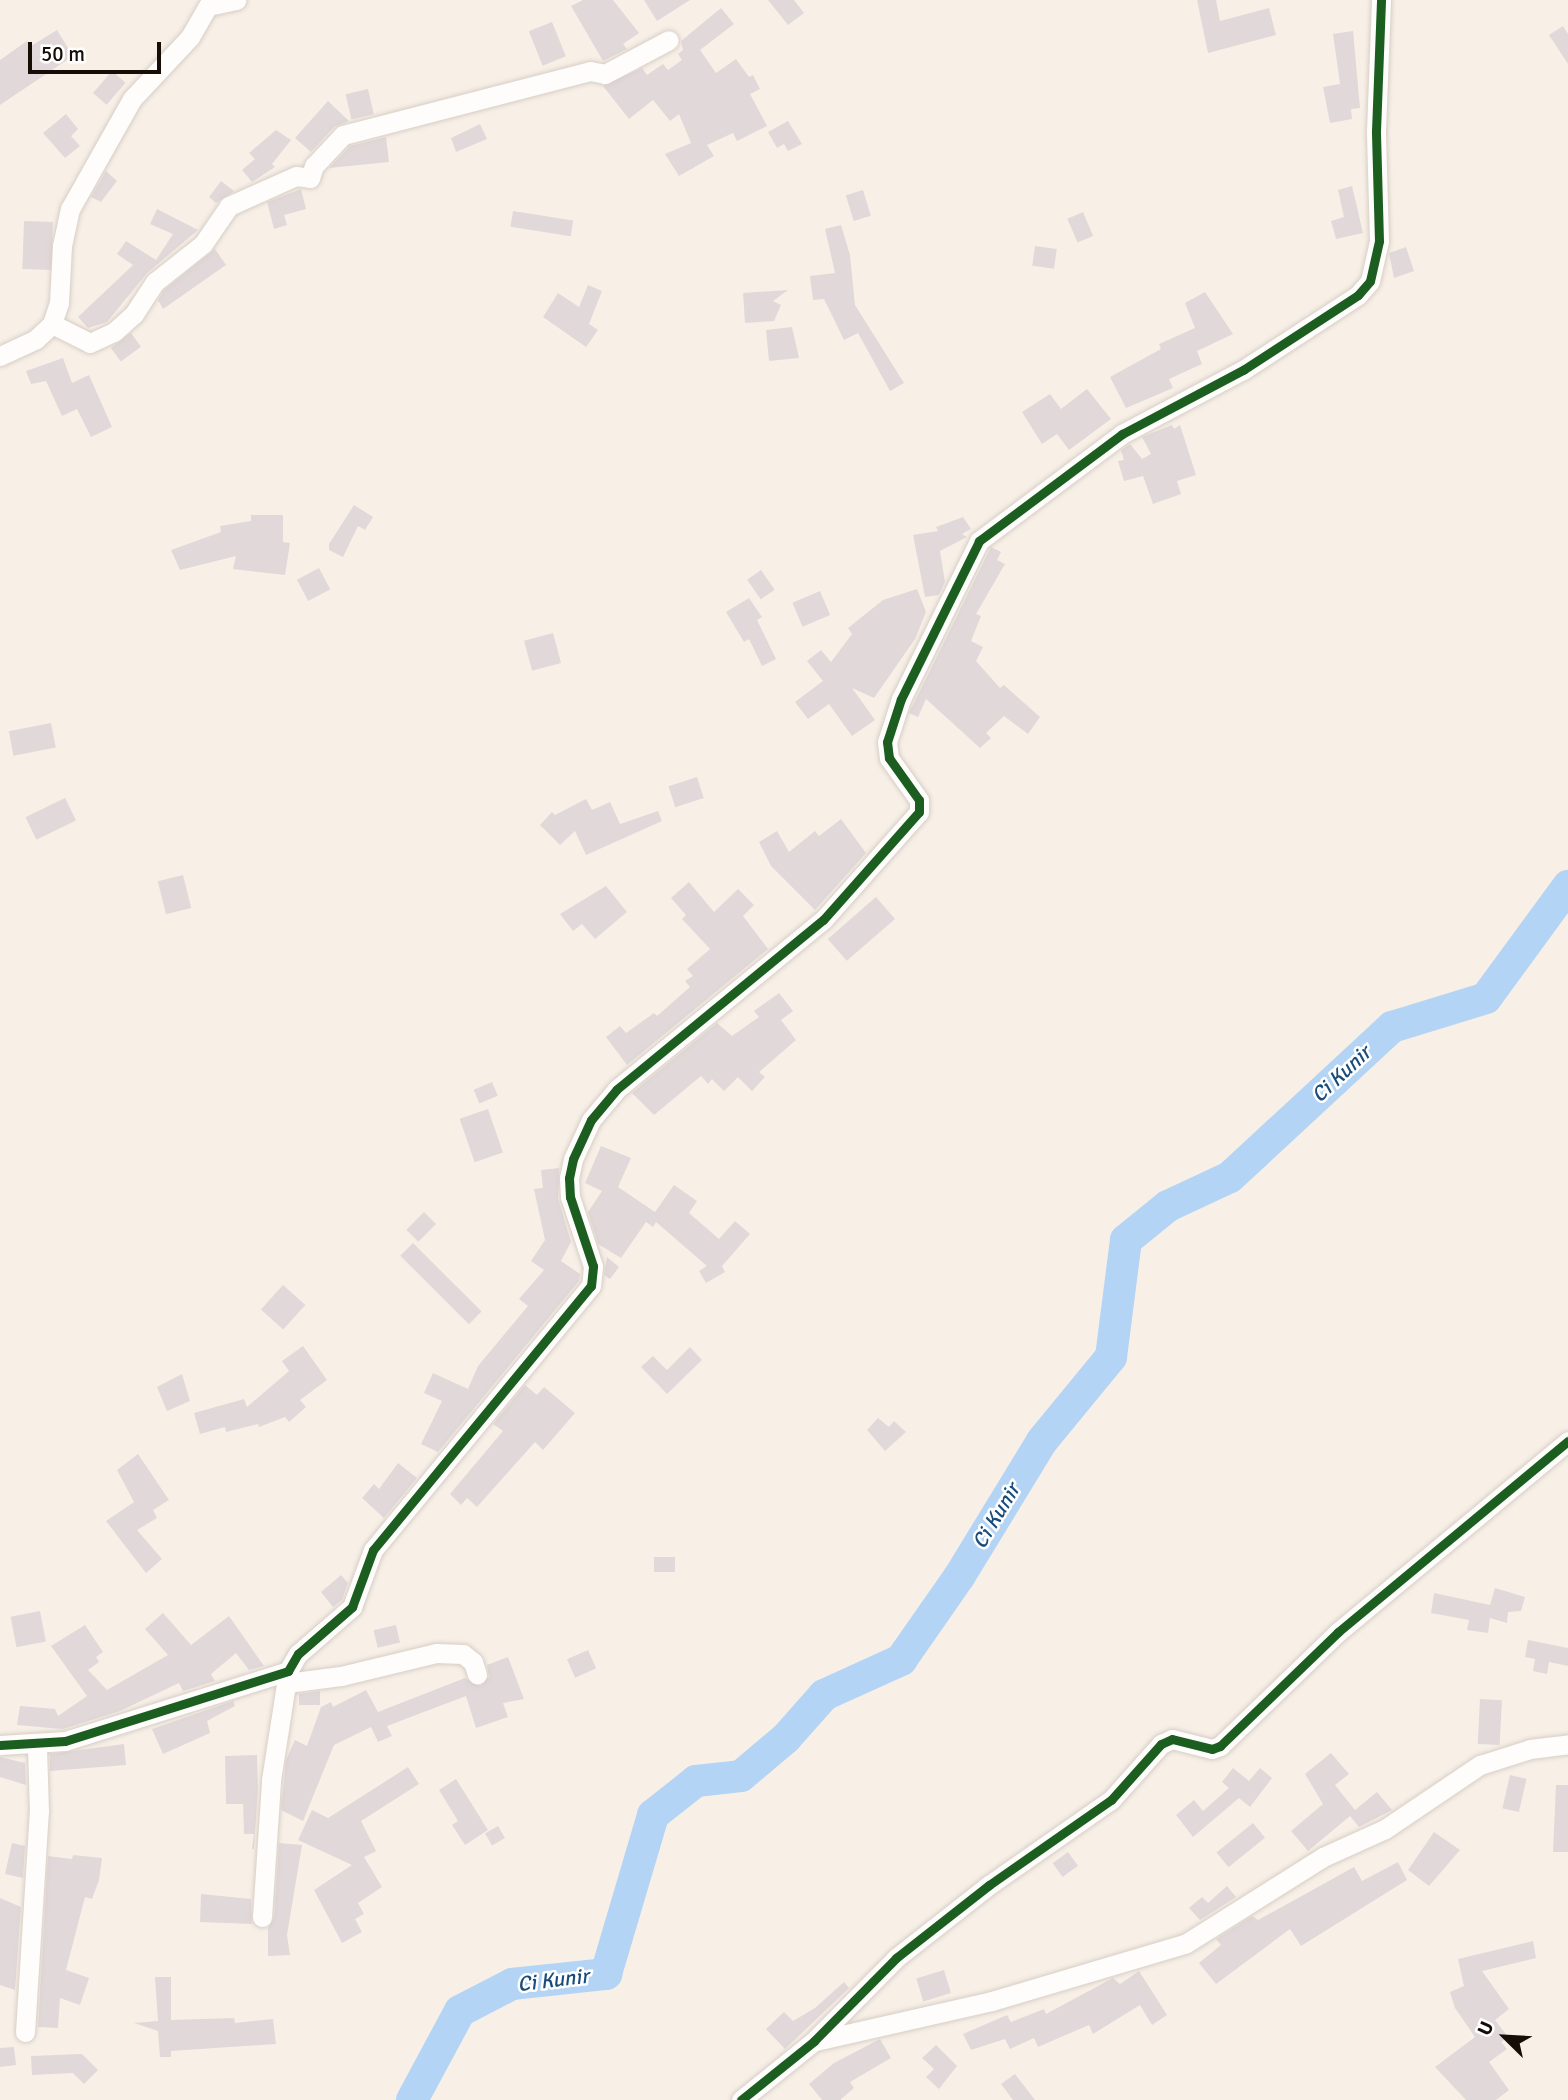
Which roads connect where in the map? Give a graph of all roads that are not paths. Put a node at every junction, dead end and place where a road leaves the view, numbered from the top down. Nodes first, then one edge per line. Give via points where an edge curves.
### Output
1 (236, 0) edge
2 (1381, 0) edge
3 (206, 3) edge
4 (668, 40) dead end
5 (52, 324) junction
6 (0, 356) edge
7 (1568, 1441) edge
8 (477, 1674) dead end
9 (287, 1677) junction
10 (1568, 1744) edge
11 (0, 1745) edge
12 (37, 1746) junction
13 (262, 1917) dead end
14 (25, 2032) dead end
15 (814, 2041) junction
16 (741, 2100) edge

1 - 3 street
2 - 9 street via 1376,131 1379,241 1370,281 1358,295 1243,370 1122,435 979,541 901,699 887,742 888,758 919,800 915,819 823,920 603,1104 580,1140 569,1178 570,1197 593,1266 591,1286 373,1550 352,1607 298,1654
3 - 5 street via 190,37 132,99 86,174 70,209 62,246 59,303
4 - 5 street via 605,74 590,71 343,135 314,166 310,178 296,176 229,206 203,244 155,282 134,314 114,332 90,343
5 - 6 street via 36,339
7 - 15 street via 1338,1632 1220,1746 1212,1749 1172,1739 1161,1744 1111,1800 989,1885 896,1958
8 - 9 street via 473,1662 463,1654 436,1653 341,1676
9 - 12 street
9 - 13 street via 271,1780
10 - 15 street via 1530,1748 1480,1765 1385,1829 1323,1857 1185,1944 992,2001
11 - 12 street
12 - 14 street via 39,1811
15 - 16 street

